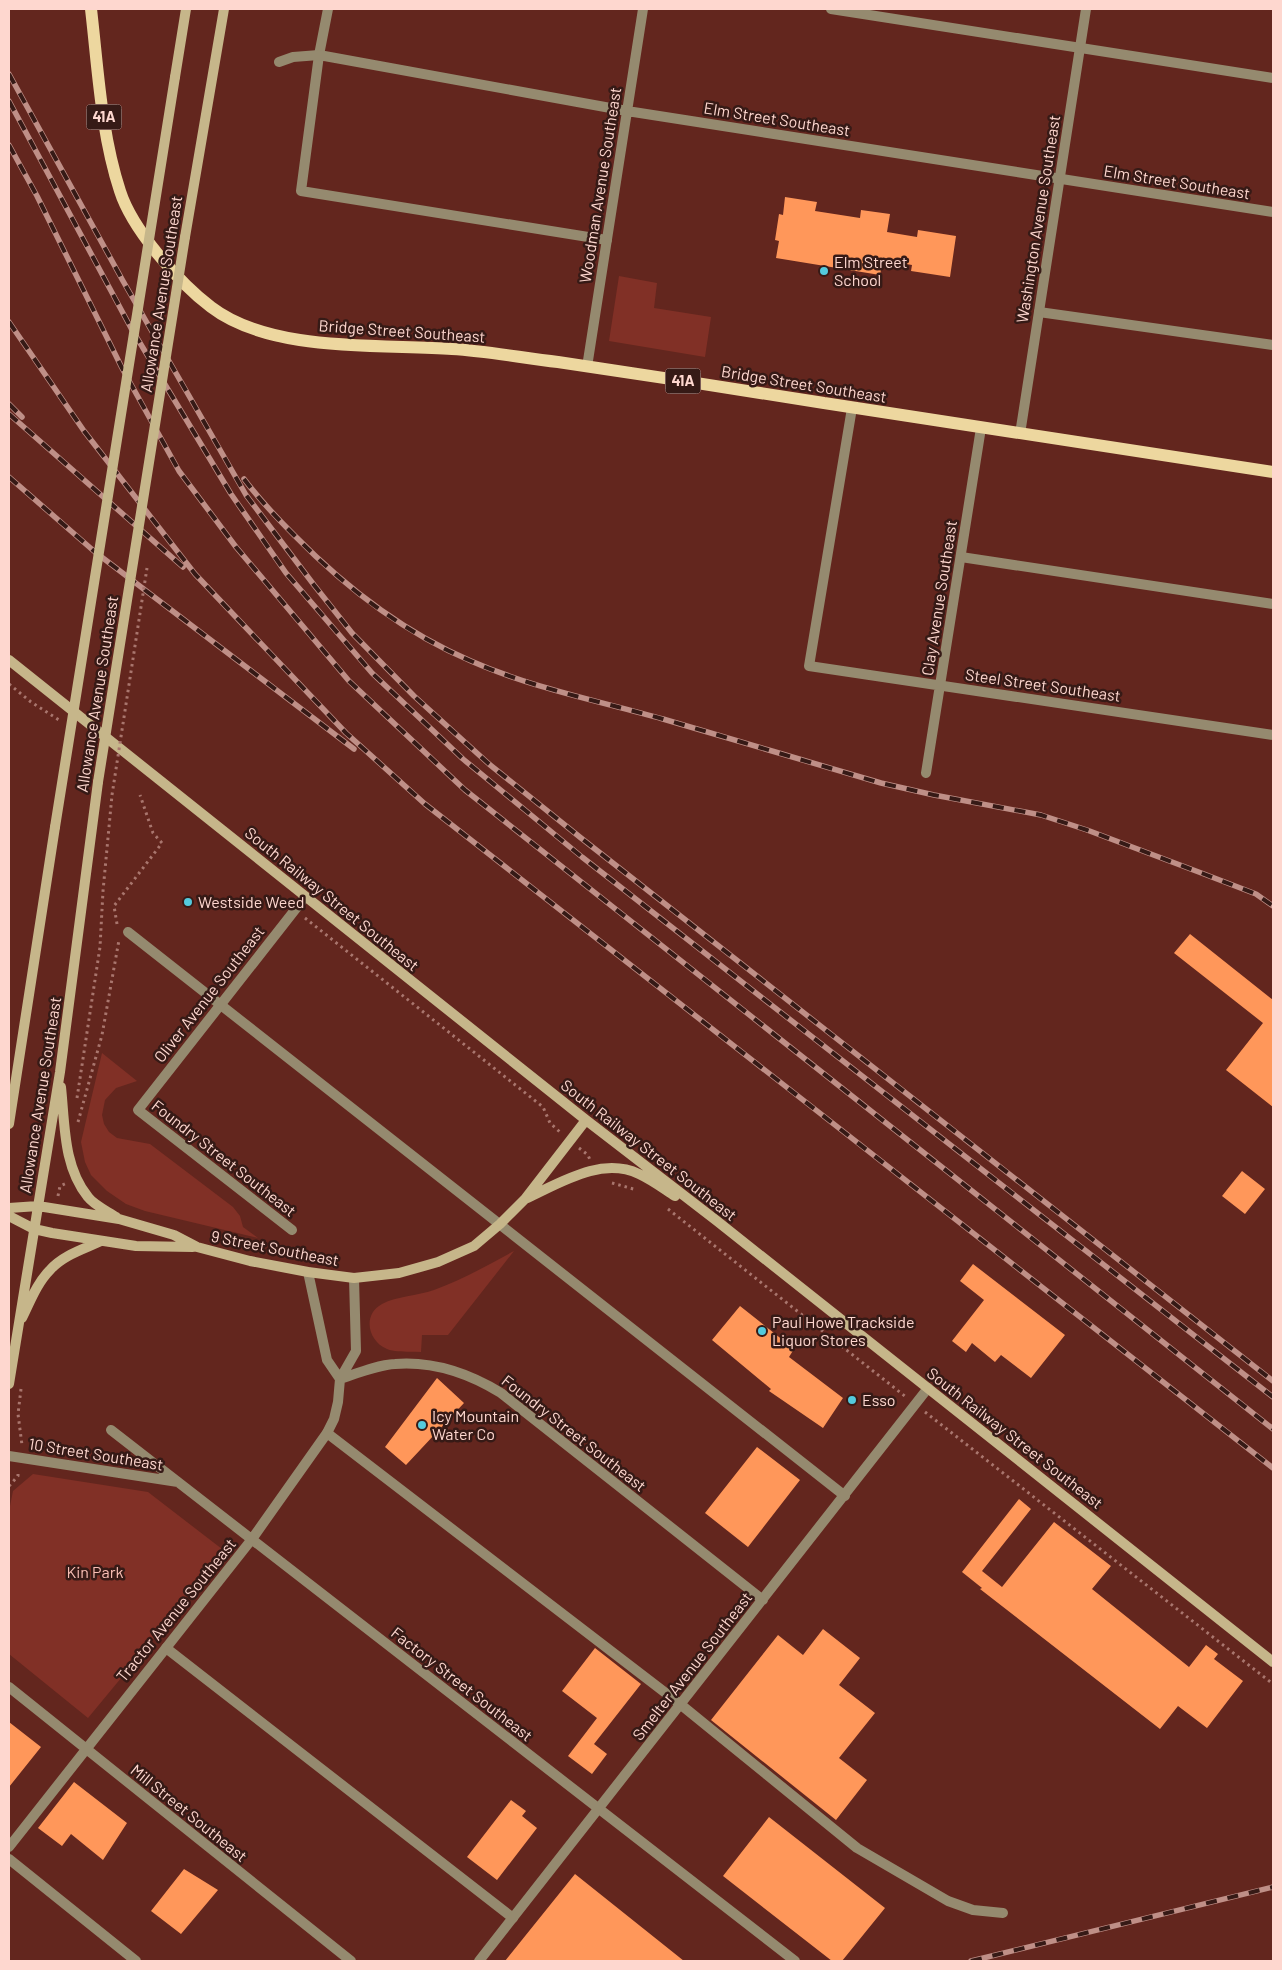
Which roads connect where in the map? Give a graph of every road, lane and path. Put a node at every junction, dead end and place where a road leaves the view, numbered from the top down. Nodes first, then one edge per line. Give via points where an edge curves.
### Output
1 (91, 9) edge
2 (186, 9) edge
3 (224, 9) edge
4 (328, 9) edge
5 (643, 9) edge
6 (831, 9) edge
7 (1086, 9) edge
8 (1080, 48) junction
9 (319, 55) junction
10 (278, 62) dead end
11 (1273, 78) edge
12 (627, 111) junction
13 (1060, 179) junction
14 (1273, 212) edge
15 (607, 240) junction
16 (1039, 312) junction
17 (1273, 345) edge
18 (588, 366) junction
19 (852, 408) junction
20 (981, 428) junction
21 (1020, 434) junction
22 (1273, 472) edge
23 (961, 557) junction
24 (1273, 604) edge
25 (9, 660) edge
26 (940, 685) junction
27 (1273, 734) edge
28 (926, 773) dead end
29 (112, 795) dead end
30 (140, 795) dead end
31 (304, 897) junction
32 (304, 917) dead end
33 (128, 932) dead end
34 (220, 1004) junction
35 (60, 1072) junction
36 (76, 1101) dead end
37 (138, 1110) joint
38 (74, 1118) dead end
39 (586, 1120) junction
40 (9, 1124) edge
41 (554, 1127) dead end
42 (581, 1150) dead end
43 (590, 1161) dead end
44 (68, 1182) dead end
45 (604, 1183) dead end
46 (640, 1191) dead end
47 (58, 1197) dead end
48 (524, 1199) junction
49 (661, 1204) dead end
50 (38, 1206) junction
51 (9, 1208) edge
52 (9, 1216) edge
53 (119, 1219) junction
54 (716, 1221) junction
55 (500, 1224) junction
56 (34, 1228) junction
57 (292, 1230) dead end
58 (101, 1241) junction
59 (197, 1247) junction
60 (308, 1272) junction
61 (354, 1278) junction
62 (17, 1328) junction
63 (340, 1379) junction
64 (22, 1380) dead end
65 (9, 1384) edge
66 (928, 1388) junction
67 (901, 1392) dead end
68 (927, 1413) dead end
69 (111, 1430) dead end
70 (327, 1433) junction
71 (22, 1446) dead end
72 (9, 1456) edge
73 (18, 1470) dead end
74 (179, 1482) junction
75 (9, 1486) edge
76 (844, 1496) junction
77 (252, 1539) junction
78 (763, 1600) junction
79 (166, 1648) junction
80 (1273, 1662) edge
81 (1273, 1684) edge
82 (9, 1687) edge
83 (680, 1704) junction
84 (85, 1748) junction
85 (598, 1809) junction
86 (9, 1847) edge
87 (9, 1859) edge
88 (1003, 1913) dead end
89 (513, 1918) junction
90 (136, 1961) edge
91 (351, 1961) edge
92 (479, 1961) edge
93 (795, 1961) edge

1 - 18 main road, Bridge Street Southeast / 41A via 102,102 121,193 135,221 164,260 213,309 236,323 261,331 327,344 458,349
2 - 40 main road, Allowance Avenue Southeast, bridge
3 - 35 main road, Allowance Avenue Southeast, bridge via 98,782
4 - 9 street
5 - 12 street, Woodman Avenue Southeast
6 - 8 street
7 - 8 street, Washington Avenue Southeast
8 - 11 street
8 - 13 street, Washington Avenue Southeast
9 - 10 street, Elm Street Southeast
9 - 12 street, Elm Street Southeast
9 - 15 street via 301,191
12 - 13 street, Elm Street Southeast
12 - 15 street, Woodman Avenue Southeast
13 - 14 street, Elm Street Southeast
13 - 16 street, Washington Avenue Southeast
15 - 18 street, Woodman Avenue Southeast
16 - 17 street
16 - 21 street, Washington Avenue Southeast
18 - 19 main road, Bridge Street Southeast / 41A
19 - 20 main road, Bridge Street Southeast / 41A
19 - 26 street, Steel Street Southeast via 809,666
20 - 21 main road, Bridge Street Southeast / 41A
20 - 23 street, Clay Avenue Southeast
21 - 22 main road, Bridge Street Southeast / 41A
23 - 24 street
23 - 26 street, Clay Avenue Southeast
25 - 31 main road, South Railway Street Southeast
26 - 27 street, Steel Street Southeast
26 - 28 street, Clay Avenue Southeast
29 - 36 path via 100,947
30 - 38 path via 153,833 162,843 114,906 119,932 115,967 102,1035 76,1124
31 - 34 street, Oliver Avenue Southeast
31 - 39 main road, South Railway Street Southeast
32 - 41 path via 543,1107
33 - 34 street
34 - 37 street, Oliver Avenue Southeast
34 - 55 street
35 - 50 main road, Allowance Avenue Southeast
35 - 53 main road via 71,1167 88,1198
37 - 57 street, Foundry Street Southeast
39 - 48 main road, 9 Street Southeast
39 - 54 main road, South Railway Street Southeast
42 - 43 path
44 - 47 path via 60,1186
45 - 46 path
48 - 54 main road via 593,1170 613,1168 638,1174
48 - 55 main road, 9 Street Southeast
49 - 67 path
50 - 51 main road, 9 Street Southeast
50 - 53 main road, 9 Street Southeast
50 - 56 main road, Allowance Avenue Southeast
52 - 56 main road, 9 Street Southeast
53 - 59 main road, 9 Street Southeast via 174,1235
54 - 66 main road, South Railway Street Southeast
55 - 61 main road, 9 Street Southeast via 474,1246 438,1262 399,1273
55 - 76 street
56 - 58 main road, 9 Street Southeast
56 - 62 main road, Allowance Avenue Southeast
58 - 59 main road, 9 Street Southeast via 136,1246
58 - 62 main road via 68,1256 49,1270
59 - 60 main road, 9 Street Southeast
60 - 61 main road, 9 Street Southeast
60 - 63 street via 326,1360
61 - 63 street, Tractor Avenue Southeast via 356,1351
62 - 65 main road, Allowance Avenue Southeast
63 - 70 street, Tractor Avenue Southeast via 334,1419
63 - 78 street, Foundry Street Southeast via 395,1364 438,1368 465,1374 486,1384
64 - 71 path via 18,1414
66 - 76 street, Smelter Avenue Southeast
66 - 80 main road, South Railway Street Southeast
68 - 81 path
69 - 74 street, Factory Street Southeast
70 - 77 street, Tractor Avenue Southeast
70 - 83 street
72 - 74 street, 10 Street Southeast
73 - 75 path via 18,1476
74 - 77 street, Factory Street Southeast
76 - 78 street, Smelter Avenue Southeast
77 - 79 street, Tractor Avenue Southeast
77 - 85 street, Factory Street Southeast
78 - 83 street, Smelter Avenue Southeast
79 - 84 street, Tractor Avenue Southeast
79 - 89 street
82 - 84 street, Mill Street Southeast
83 - 85 street, Smelter Avenue Southeast
83 - 88 street via 857,1848 948,1902 973,1910
84 - 86 street, Tractor Avenue Southeast
84 - 91 street, Mill Street Southeast
85 - 89 street, Smelter Avenue Southeast
85 - 93 street, Factory Street Southeast
87 - 90 street
89 - 92 street, Smelter Avenue Southeast

